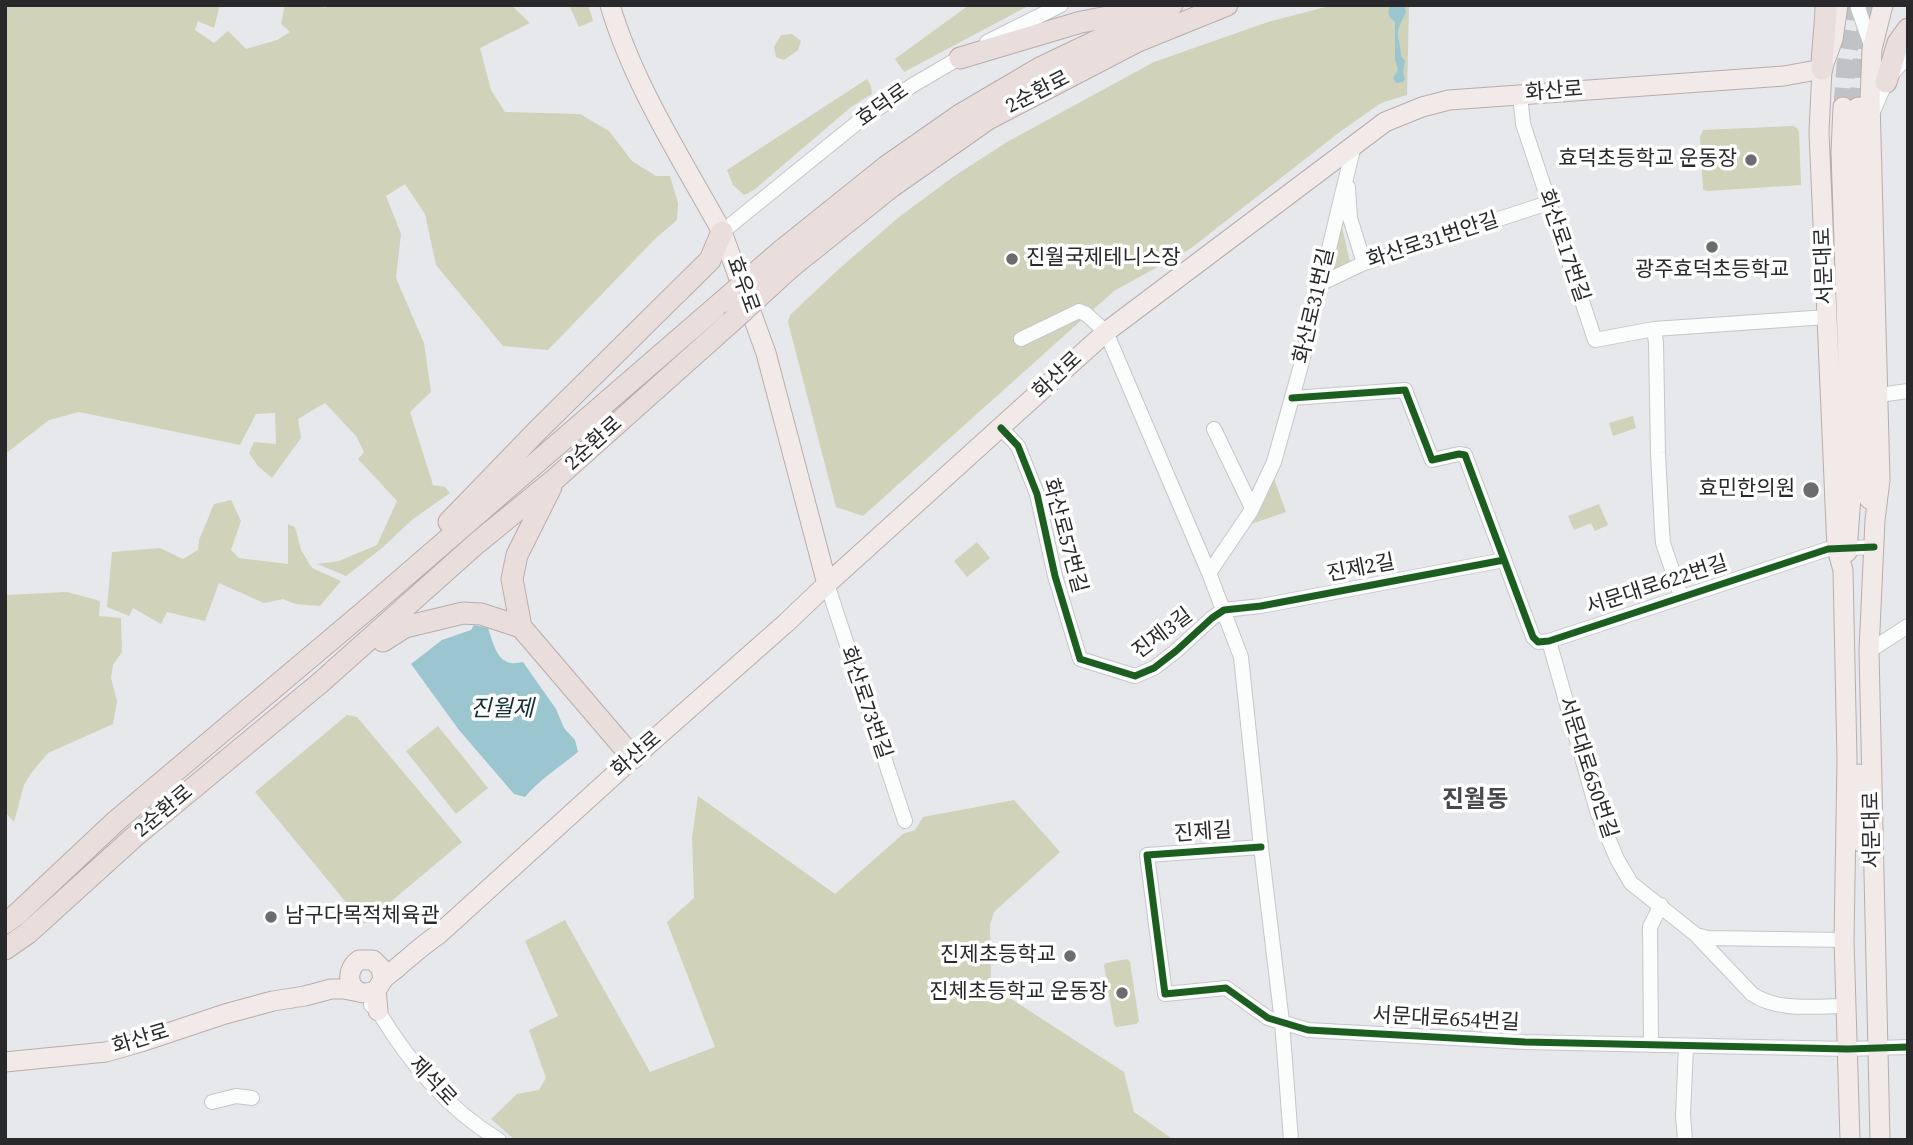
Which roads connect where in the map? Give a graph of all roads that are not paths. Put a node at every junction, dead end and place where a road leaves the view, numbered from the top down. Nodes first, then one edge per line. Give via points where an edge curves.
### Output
1 (610, 5) edge
2 (1060, 5) edge
3 (1227, 5) edge
4 (1826, 5) edge
5 (1838, 5) edge
6 (1859, 5) edge
7 (1883, 5) edge
8 (1171, 6) edge
9 (1908, 29) edge
10 (1872, 49) junction
11 (1908, 57) edge
12 (960, 58) junction
13 (1822, 69) junction
14 (1886, 82) junction
15 (1520, 94) junction
16 (1857, 110) junction
17 (1354, 145) junction
18 (1348, 168) junction
19 (1549, 203) junction
20 (722, 232) junction
21 (786, 259) junction
22 (1364, 262) junction
23 (1320, 284) junction
24 (1827, 317) junction
25 (1654, 329) junction
26 (1105, 332) junction
27 (1021, 339) dead end
28 (1908, 391) edge
29 (1879, 396) junction
30 (1292, 398) junction
31 (1001, 428) junction
32 (1214, 429) dead end
33 (554, 480) junction
34 (1252, 508) junction
35 (1875, 520) junction
36 (1874, 547) junction
37 (1842, 549) junction
38 (1504, 559) junction
39 (1209, 573) junction
40 (827, 584) junction
41 (1681, 596) junction
42 (1224, 610) junction
43 (365, 611) junction
44 (517, 625) junction
45 (1908, 626) edge
46 (1549, 641) junction
47 (1869, 651) junction
48 (1080, 659) joint
49 (320, 682) junction
50 (633, 758) junction
51 (1847, 760) junction
52 (905, 821) dead end
53 (1261, 847) junction
54 (1147, 855) joint
55 (1661, 905) junction
56 (5, 923) edge
57 (1696, 934) junction
58 (1844, 940) junction
59 (5, 949) edge
60 (350, 969) junction
61 (1875, 977) junction
62 (374, 981) junction
63 (273, 1001) junction
64 (1847, 1006) junction
65 (378, 1011) joint
66 (1282, 1023) junction
67 (1651, 1045) junction
68 (1686, 1047) junction
69 (1908, 1047) edge
70 (1877, 1048) junction
71 (1848, 1049) junction
72 (5, 1062) edge
73 (252, 1098) dead end
74 (212, 1102) dead end
75 (499, 1140) edge
76 (1291, 1140) edge
77 (1685, 1140) edge
78 (1850, 1140) edge
79 (1880, 1140) edge

1 - 20 main road, 효우로 via 641,85
2 - 12 street, 효덕로
3 - 21 highway, 2순환로 via 1138,41 988,119
4 - 13 highway
5 - 13 main road, 서문대로
6 - 10 street
7 - 10 main road, 서문대로
8 - 12 highway via 1081,22
8 - 21 highway, 2순환로 via 1040,68 960,115 887,166
9 - 14 highway via 1898,43
10 - 16 main road, 서문대로 via 1870,100
11 - 14 street
12 - 20 street, 효덕로 via 858,122
13 - 15 main road, 화산로 via 1784,76
13 - 24 main road, 서문대로 via 1819,132
14 - 16 street
15 - 17 main road, 화산로 via 1434,103 1396,116
15 - 19 street, 화산로17번길 via 1523,124
16 - 29 main road, 서문대로
16 - 35 main road, 서문대로 via 1863,421 1867,491
16 - 37 main road, 서문대로 via 1841,152 1852,482
17 - 18 street, 화산로31번길
17 - 26 main road, 화산로
18 - 22 street via 1350,218
18 - 23 street, 화산로31번길
19 - 22 street, 화산로31번안길
19 - 25 street, 화산로17번길 via 1595,340
20 - 40 main road, 효우로 via 766,353
20 - 43 highway via 710,260 537,431
21 - 33 highway, 2순환로, bridge via 731,322
21 - 43 highway, 2순환로, bridge via 722,302
22 - 23 street, 화산로31번안길
23 - 30 street, 화산로31번길
24 - 25 street, 화산로17번길
24 - 37 main road, 서문대로
25 - 41 street via 1663,543
26 - 27 street via 1079,311
26 - 31 main road, 화산로
26 - 39 street, 진제길
28 - 29 street
29 - 35 main road, 서문대로 via 1880,480
30 - 34 street, 화산로31번길 via 1275,462
30 - 38 street via 1405,390 1432,460 1465,455
31 - 40 main road, 화산로
31 - 48 street, 화산로57번길 via 1018,446 1037,494
32 - 34 street
33 - 44 highway via 517,555 512,579
33 - 49 highway, 2순환로
34 - 39 street, 화산로31번길
35 - 36 main road, 서문대로
36 - 37 street, 서문대로622번길
36 - 47 main road, 서문대로
37 - 41 street, 서문대로622번길 via 1828,549
37 - 51 main road, 서문대로
38 - 42 street, 진제2길
38 - 46 street via 1533,637 1538,642
39 - 42 street, 진제길
40 - 50 main road, 화산로
40 - 52 street, 화산로73번길
41 - 46 street, 서문대로622번길
42 - 48 street, 진제3길 via 1145,673 1135,676
42 - 53 street, 진제길 via 1243,668
43 - 56 highway, 2순환로 via 116,821
44 - 49 highway via 463,613 405,627
44 - 50 highway
45 - 47 street
46 - 55 street, 서문대로650번길 via 1598,814 1617,859 1631,883
47 - 61 main road, 서문대로
49 - 59 highway, 2순환로
50 - 62 main road, 화산로 via 447,926
51 - 58 main road, 서문대로
51 - 61 main road via 1859,774 1867,997 1873,996
53 - 54 street, 진제길
53 - 66 street
54 - 66 street, 서문대로654번길 via 1165,994 1226,988
55 - 57 street, 서문대로650번길
55 - 67 street via 1650,927
57 - 58 street via 1708,938
57 - 64 street, 서문대로650번길 via 1759,999 1786,1006
58 - 64 main road, 서문대로
60 - 62 main road via 351,985
60 - 62 main road via 363,959 373,960
60 - 63 main road
61 - 70 main road, 서문대로
62 - 63 main road
62 - 65 main road
63 - 72 main road, 화산로 via 106,1052
64 - 71 main road, 서문대로
65 - 75 street, 제석로 via 439,1093
66 - 67 street, 서문대로654번길 via 1308,1030
66 - 76 street
67 - 68 street, 서문대로654번길
68 - 71 street, 서문대로654번길
68 - 77 street
69 - 70 street, 서문대로654번길
70 - 71 street, 서문대로654번길
70 - 79 main road, 서문대로
71 - 78 main road, 서문대로
73 - 74 street via 236,1096

